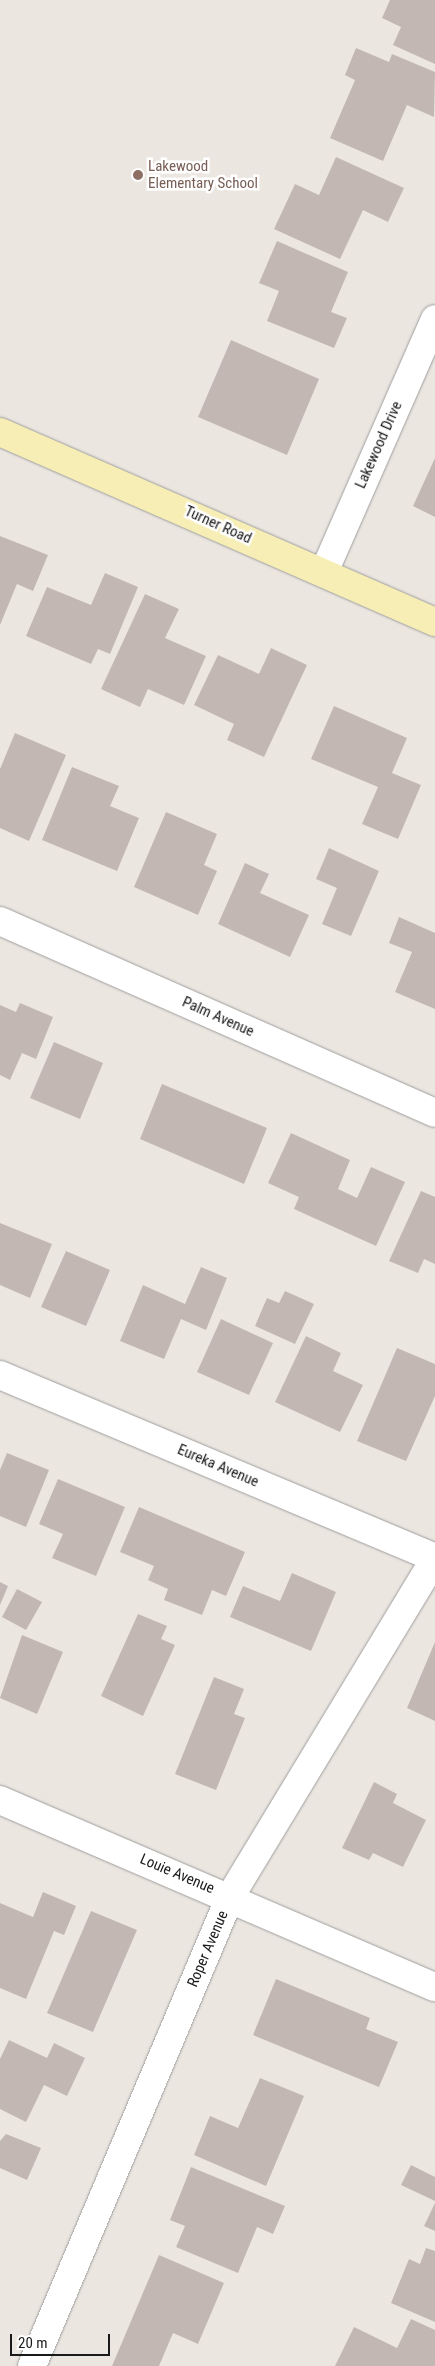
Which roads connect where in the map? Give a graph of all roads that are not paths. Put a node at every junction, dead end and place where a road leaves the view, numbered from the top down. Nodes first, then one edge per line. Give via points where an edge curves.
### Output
1 (435, 319) edge
2 (0, 432) edge
3 (324, 572) junction
4 (435, 622) edge
5 (0, 920) edge
6 (435, 1113) edge
7 (0, 1375) edge
8 (435, 1558) edge
9 (0, 1800) edge
10 (230, 1896) junction
11 (435, 1987) edge
12 (32, 2366) edge

1 - 3 street, Lakewood Drive
2 - 3 main road, Turner Road
3 - 4 main road, Turner Road
5 - 6 street, Palm Avenue
7 - 8 street, Eureka Avenue
8 - 10 street, Roper Avenue
9 - 10 street, Louie Avenue
10 - 11 street, Louie Avenue
10 - 12 street, Roper Avenue

